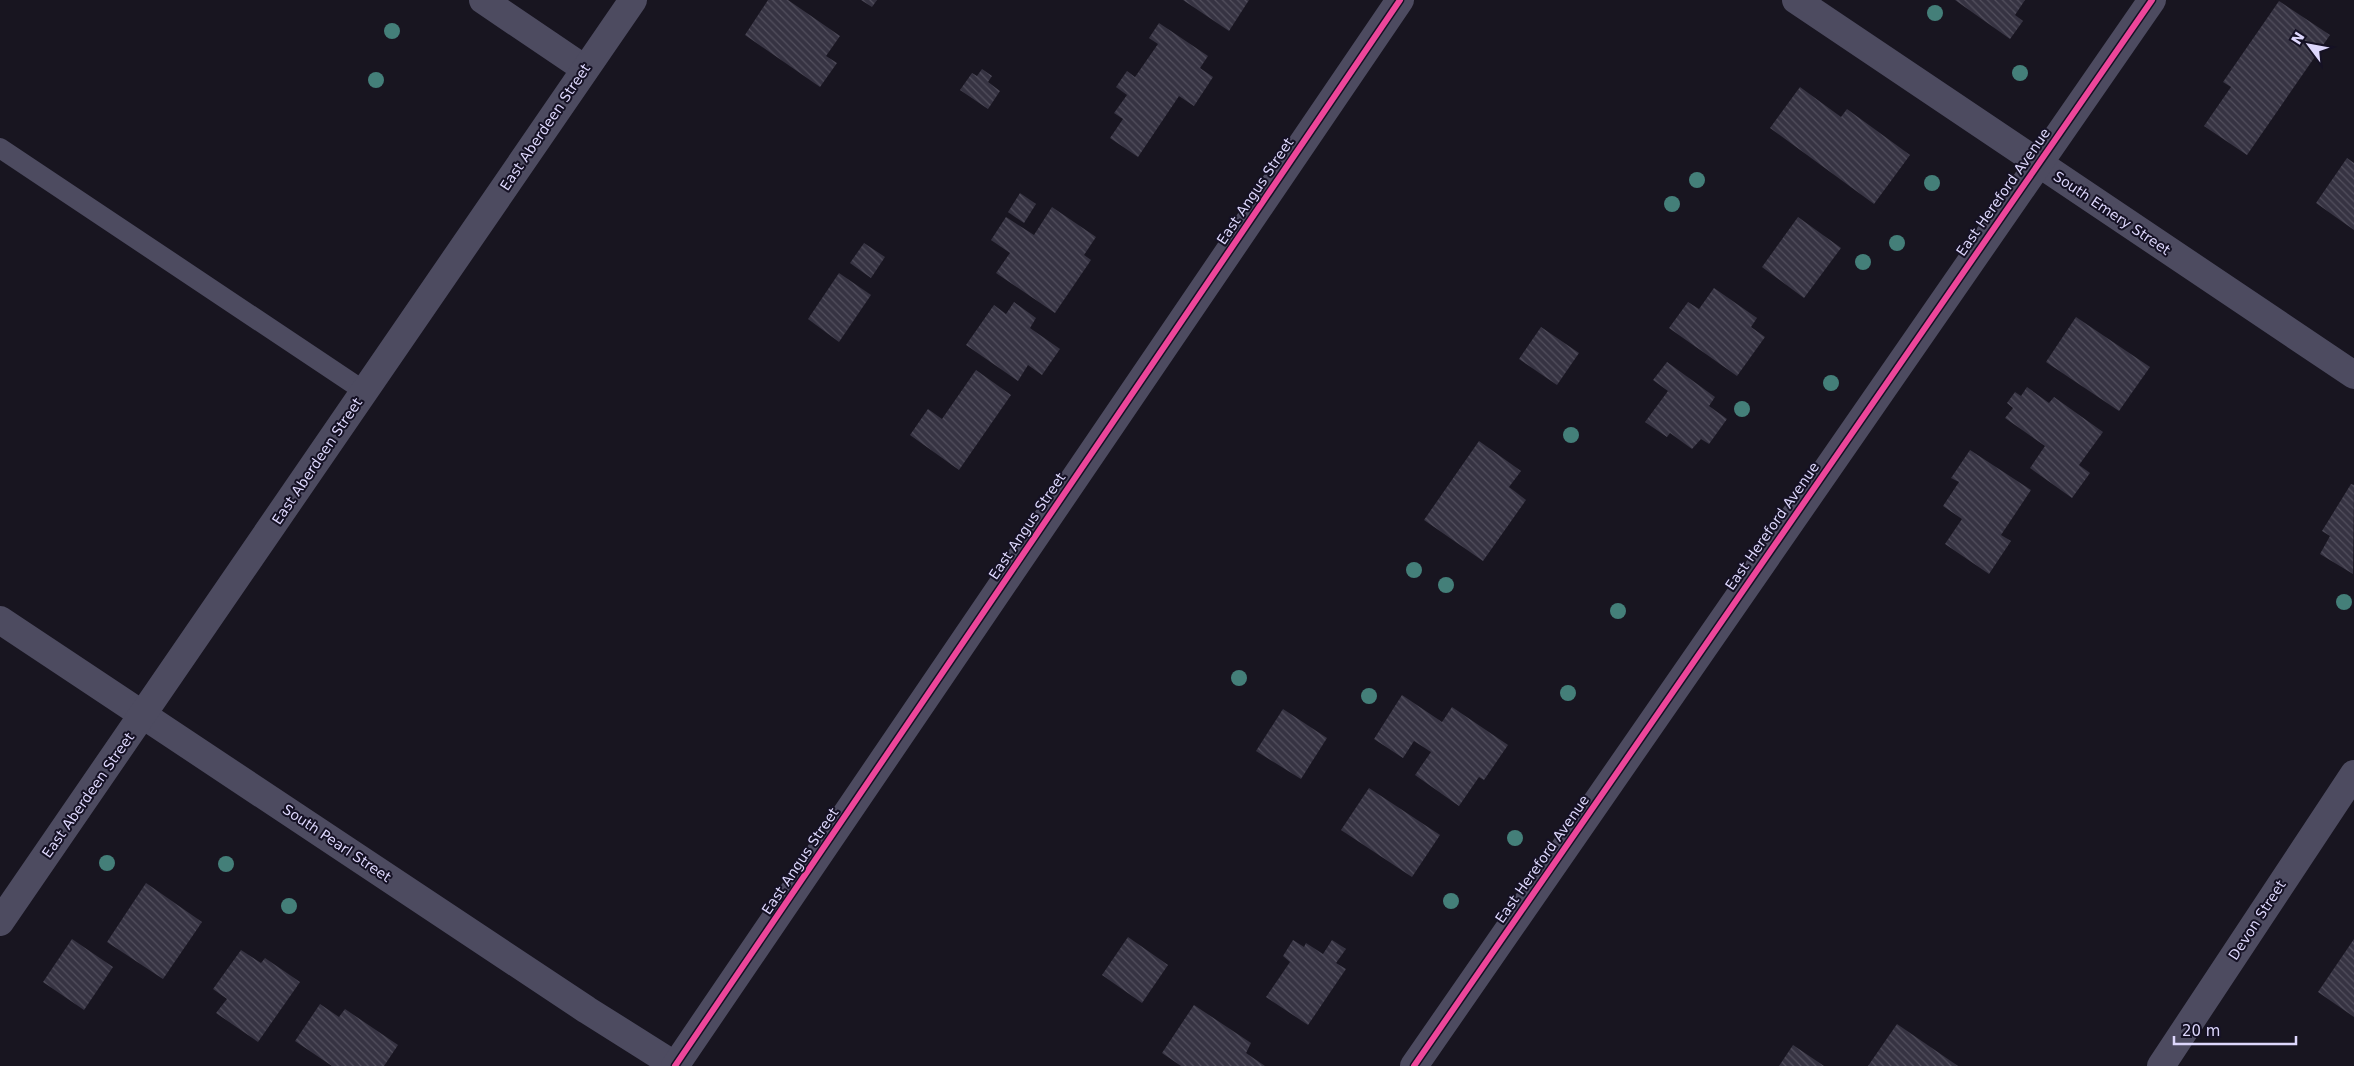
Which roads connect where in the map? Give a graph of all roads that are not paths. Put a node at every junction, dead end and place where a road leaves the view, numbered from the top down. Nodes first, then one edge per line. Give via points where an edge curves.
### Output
1 (483, 0) edge
2 (633, 0) edge
3 (1400, 0) edge
4 (1796, 0) edge
5 (2152, 0) edge
6 (585, 69) junction
7 (0, 148) edge
8 (2038, 164) junction
9 (2354, 375) edge
10 (364, 391) junction
11 (0, 620) edge
12 (144, 714) junction
13 (2354, 774) edge
14 (0, 922) edge
15 (676, 1066) edge
16 (1414, 1066) edge
17 (2161, 1066) edge

1 - 6 street
2 - 6 street, East Aberdeen Street
3 - 15 street, East Angus Street
4 - 8 street, South Emery Street
5 - 8 street, East Hereford Avenue
6 - 10 street, East Aberdeen Street
7 - 10 lane
8 - 9 street, South Emery Street
8 - 16 street, East Hereford Avenue
10 - 12 street, East Aberdeen Street
11 - 12 street, South Pearl Street
12 - 14 street, East Aberdeen Street
12 - 15 street, South Pearl Street
13 - 17 street, Devon Street

